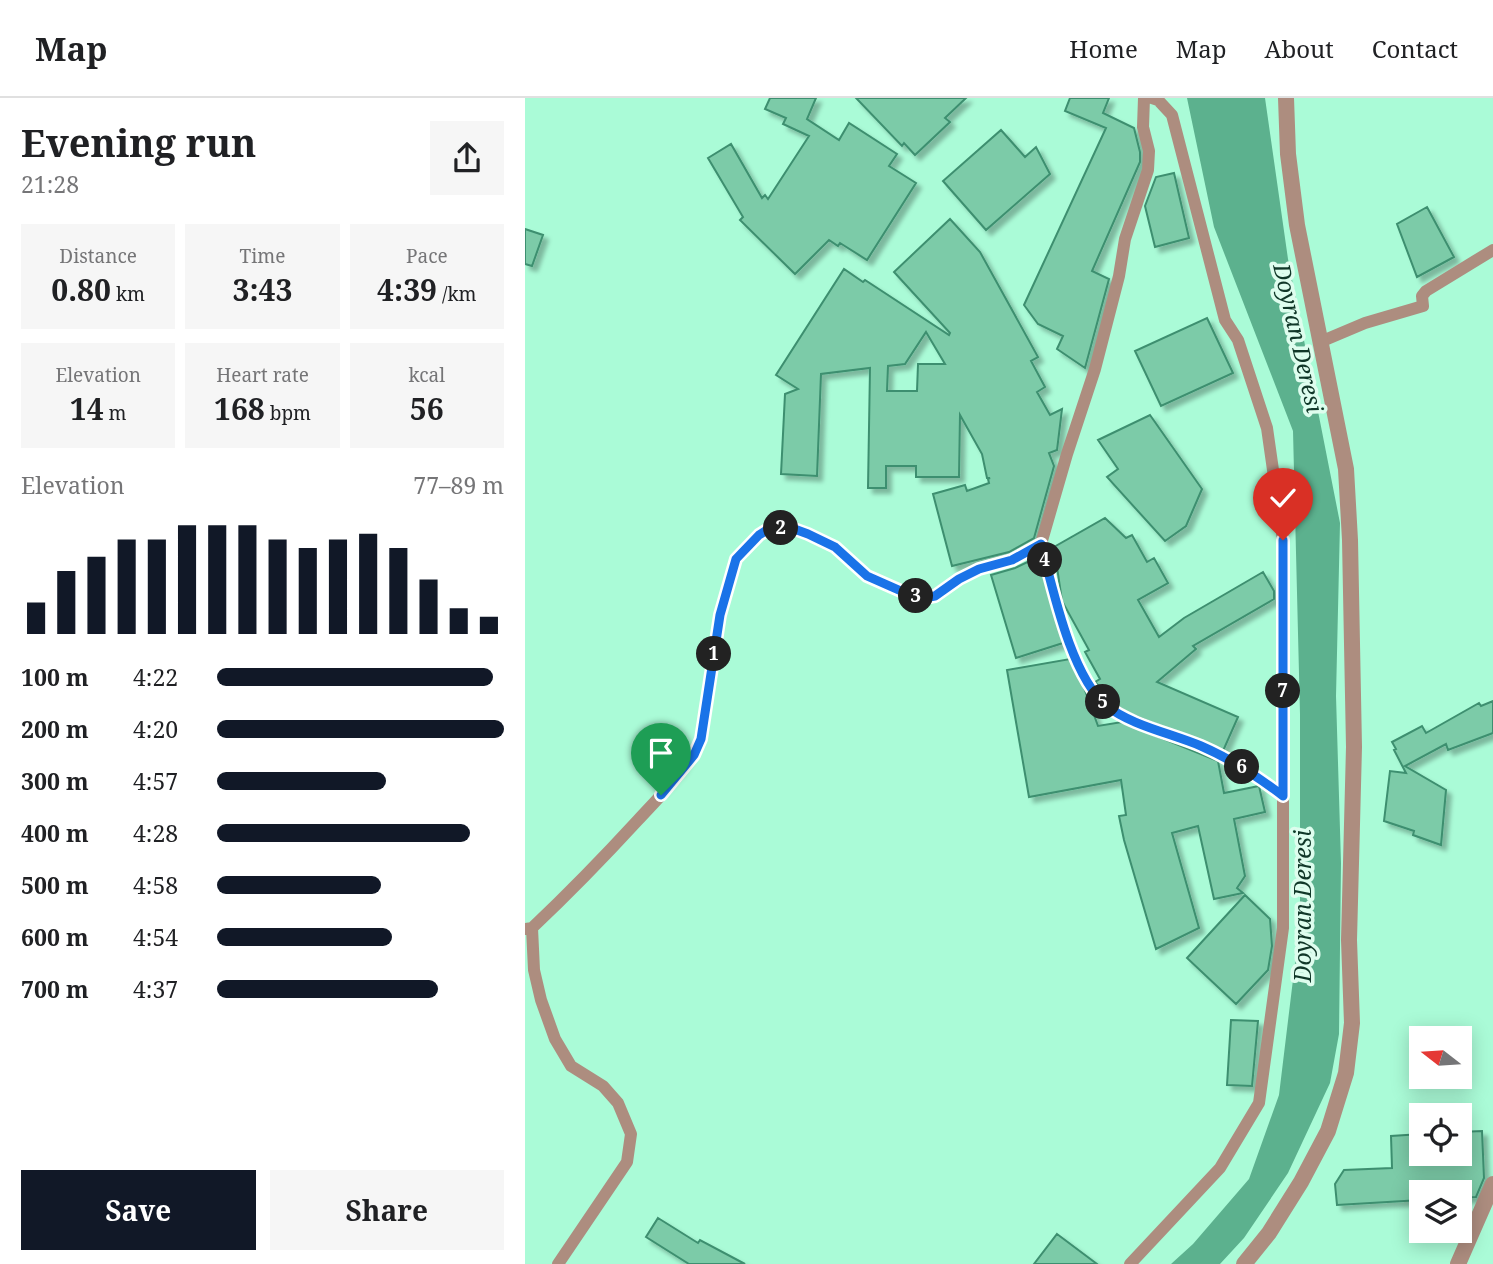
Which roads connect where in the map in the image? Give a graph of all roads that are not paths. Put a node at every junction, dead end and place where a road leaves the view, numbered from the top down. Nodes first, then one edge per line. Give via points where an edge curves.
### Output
1 (1144, 98) edge
2 (1152, 98) edge
3 (1286, 98) edge
4 (1493, 250) edge
5 (1320, 342) junction
6 (1041, 544) junction
7 (1283, 796) junction
8 (528, 929) edge
9 (1493, 1184) edge
10 (558, 1264) edge
11 (1130, 1264) edge
12 (1244, 1264) edge
13 (1458, 1264) edge

1 - 6 street via 1148,170 1125,239 1095,369
2 - 7 street via 1172,115 1225,320 1238,340 1267,428 1283,540
3 - 5 street via 1297,226
4 - 5 street via 1426,291 1423,306
5 - 12 street via 1346,469 1350,540 1355,747 1349,940 1352,1023 1346,1073 1328,1131 1269,1233
6 - 7 lane via 1074,654 1108,707 1203,747 1250,771
6 - 8 street via 924,598 867,576 835,547 808,534 789,527 770,528 759,535 736,559 720,615 701,739 694,755 581,882
7 - 11 street via 1283,928 1259,1103 1220,1168
8 - 10 street via 541,1000 555,1039 572,1066 603,1086 618,1103 631,1135 627,1162
9 - 13 street

